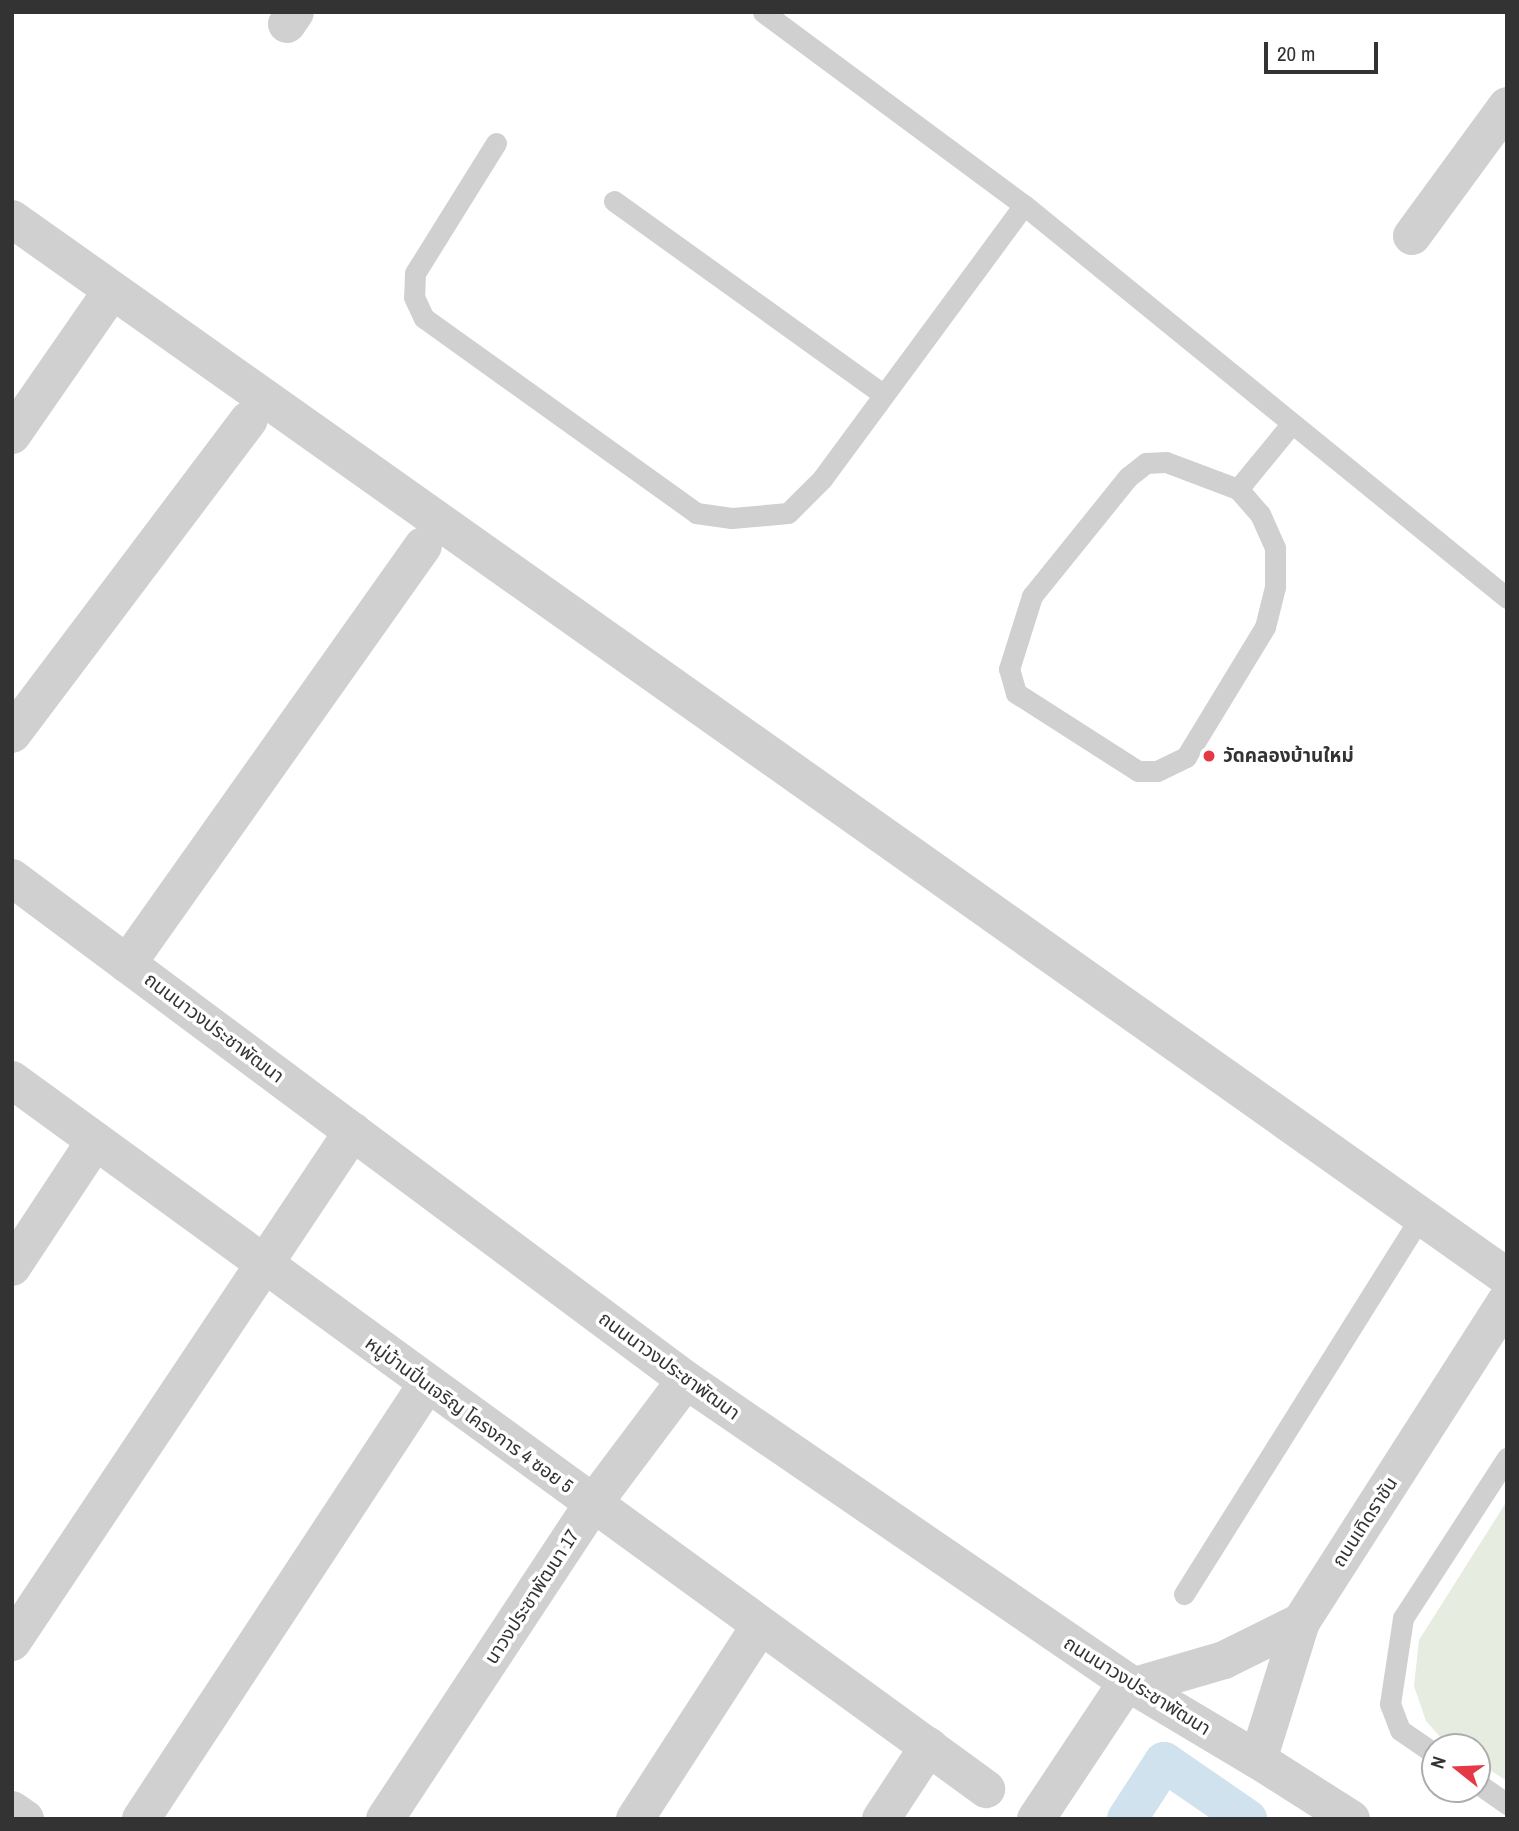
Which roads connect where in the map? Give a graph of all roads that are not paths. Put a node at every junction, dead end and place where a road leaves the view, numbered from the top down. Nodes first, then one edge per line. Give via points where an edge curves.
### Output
1 (763, 12) edge
2 (1507, 106) edge
3 (496, 143) dead end
4 (614, 201) dead end
5 (1024, 205) junction
6 (12, 219) edge
7 (1412, 236) dead end
8 (111, 292) junction
9 (880, 393) junction
10 (250, 420) dead end
11 (1289, 427) junction
12 (12, 435) edge
13 (1238, 489) junction
14 (423, 547) dead end
15 (1507, 598) edge
16 (12, 734) edge
17 (14, 884) edge
18 (127, 964) junction
19 (12, 1080) edge
20 (353, 1131) junction
21 (95, 1141) junction
22 (1422, 1214) junction
23 (261, 1262) junction
24 (12, 1267) edge
25 (1507, 1277) edge
26 (1507, 1300) edge
27 (686, 1380) junction
28 (427, 1384) junction
29 (1507, 1458) edge
30 (592, 1505) junction
31 (1184, 1594) dead end
32 (1301, 1622) junction
33 (759, 1627) junction
34 (12, 1642) edge
35 (1131, 1684) junction
36 (1421, 1744) edge
37 (929, 1746) junction
38 (1258, 1760) junction
39 (986, 1789) dead end
40 (1491, 1793) edge
41 (1507, 1804) edge
42 (12, 1810) edge
43 (26, 1819) edge
44 (141, 1819) edge
45 (385, 1819) edge
46 (635, 1819) edge
47 (881, 1819) edge
48 (1036, 1819) edge
49 (1351, 1819) edge

1 - 5 lane
2 - 7 street
3 - 9 lane via 415,273 414,298 424,318 696,513 767,519 788,513 822,479
4 - 9 lane
5 - 9 lane
5 - 11 lane
6 - 8 street
8 - 12 street
8 - 22 street
10 - 16 street
11 - 13 lane
11 - 15 lane
13 - 13 lane via 1260,514 1275,548 1275,587 1265,627 1186,757 1157,771 1138,771 1016,693 1009,669 1032,596 1128,477 1146,463 1167,462
14 - 18 street
17 - 18 street, ถนนนาวงประชาพัฒนา
18 - 20 street, ถนนนาวงประชาพัฒนา
19 - 21 street, หมู่บ้านปิ่นเจริญ โครงการ 4 ซอย 5
20 - 23 street
20 - 27 street, ถนนนาวงประชาพัฒนา
21 - 23 street, หมู่บ้านปิ่นเจริญ โครงการ 4 ซอย 5
21 - 24 street
22 - 25 street
22 - 31 lane
23 - 28 street, หมู่บ้านปิ่นเจริญ โครงการ 4 ซอย 5
23 - 34 street
26 - 32 street, ถนนเทิดราชัน
27 - 30 street, นาวงประชาพัฒนา 17
27 - 35 street, ถนนนาวงประชาพัฒนา
28 - 30 street, หมู่บ้านปิ่นเจริญ โครงการ 4 ซอย 5
28 - 44 street
29 - 36 lane via 1403,1618 1390,1704 1400,1730
30 - 33 street, หมู่บ้านปิ่นเจริญ โครงการ 4 ซอย 5
30 - 45 street, นาวงประชาพัฒนา 17
32 - 35 street via 1224,1660
32 - 38 street, ถนนเทิดราชัน
33 - 37 street, หมู่บ้านปิ่นเจริญ โครงการ 4 ซอย 5
33 - 46 street
35 - 38 street, ถนนนาวงประชาพัฒนา
35 - 48 street
37 - 39 street, หมู่บ้านปิ่นเจริญ โครงการ 4 ซอย 5
37 - 47 street
38 - 49 street, ถนนนาวงประชาพัฒนา
40 - 41 lane
42 - 43 street

